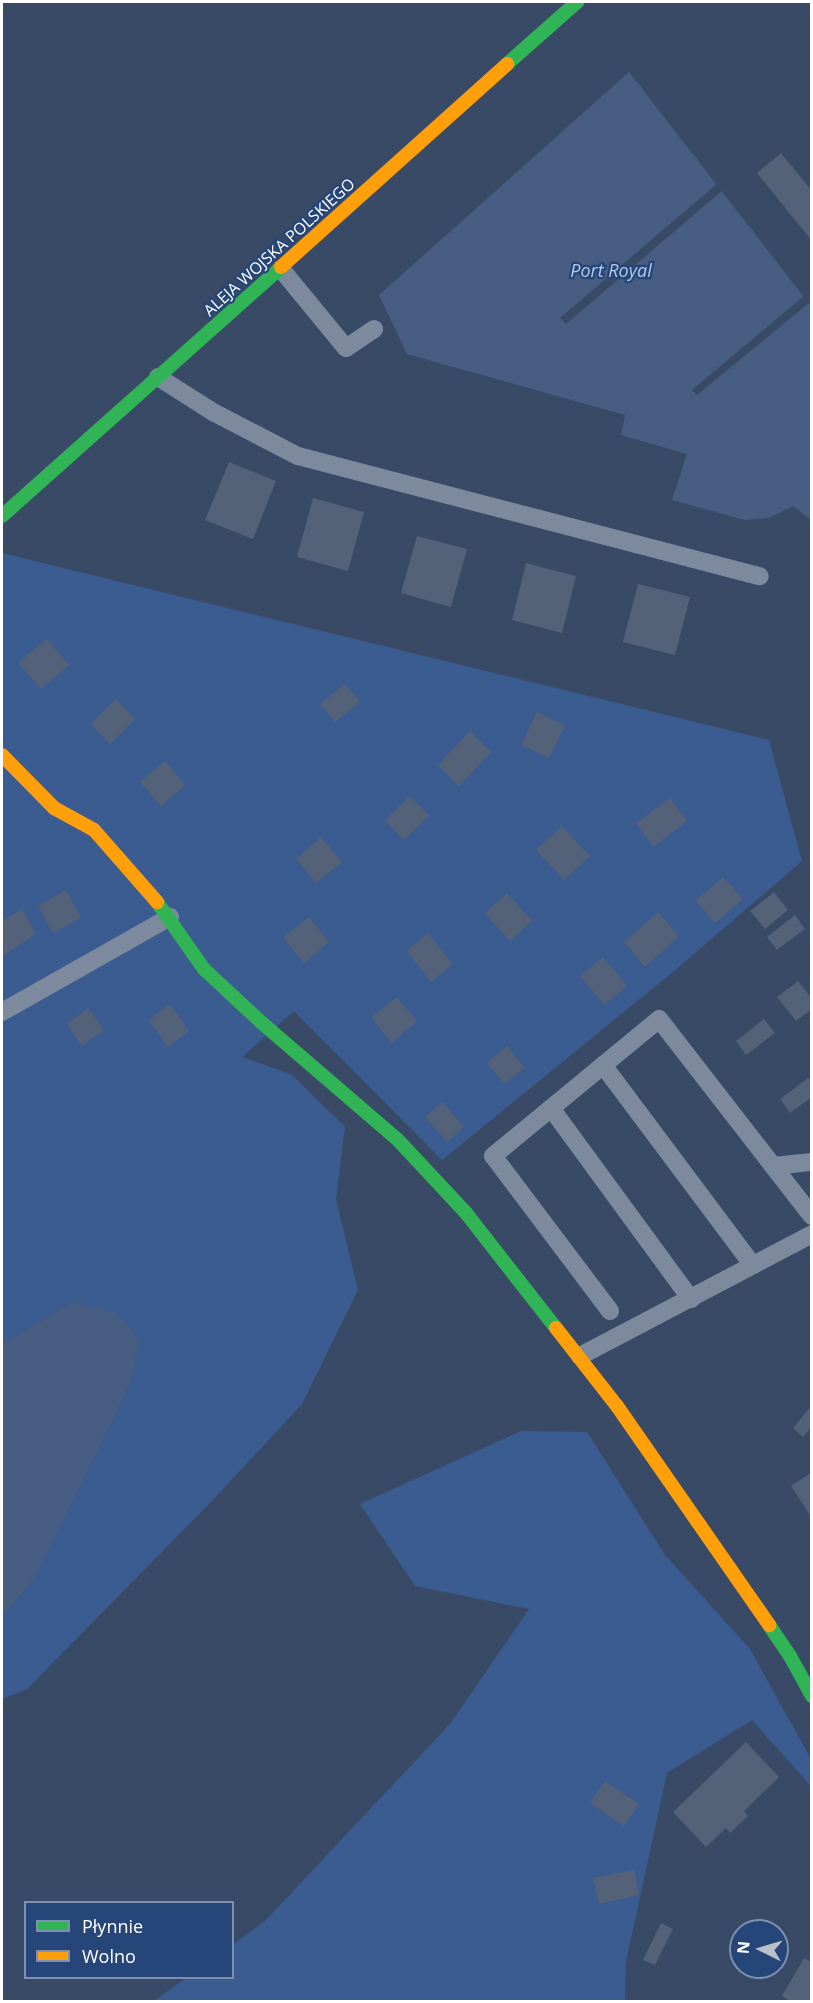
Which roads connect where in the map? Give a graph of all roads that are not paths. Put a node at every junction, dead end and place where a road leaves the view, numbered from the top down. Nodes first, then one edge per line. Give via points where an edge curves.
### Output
1 (577, 2) edge
2 (281, 268) junction
3 (374, 330) dead end
4 (158, 376) junction
5 (2, 516) edge
6 (760, 576) dead end
7 (2, 755) edge
8 (170, 917) junction
9 (2, 1012) edge
10 (603, 1065) junction
11 (551, 1108) junction
12 (812, 1162) edge
13 (773, 1166) junction
14 (812, 1216) edge
15 (812, 1234) edge
16 (752, 1264) junction
17 (691, 1299) junction
18 (610, 1311) dead end
19 (580, 1356) junction
20 (812, 1696) edge

1 - 2 street, ALEJA WOJSKA POLSKIEGO
2 - 3 lane via 346,348
2 - 4 street, ALEJA WOJSKA POLSKIEGO
4 - 5 street, ALEJA WOJSKA POLSKIEGO
4 - 6 lane via 213,412 298,456
7 - 8 street via 54,808 94,830
8 - 9 lane
8 - 19 street via 204,969 398,1140 465,1214
10 - 11 lane
10 - 13 lane via 658,1019
10 - 16 lane
11 - 17 lane
11 - 18 lane via 493,1156
12 - 13 lane
13 - 14 lane
15 - 16 lane
16 - 17 lane
17 - 19 lane
19 - 20 street via 790,1656

